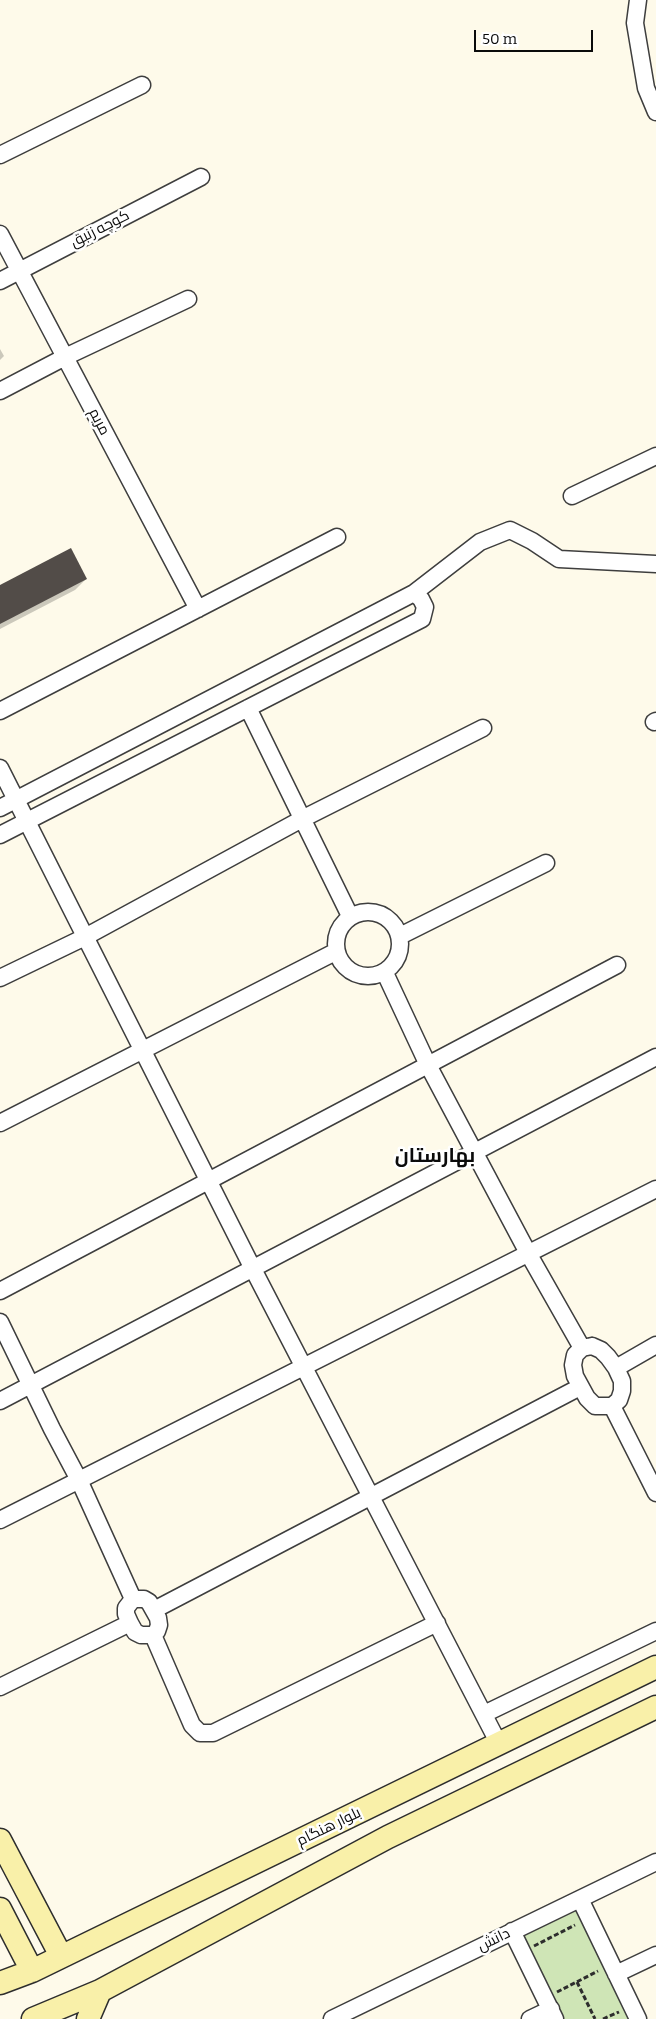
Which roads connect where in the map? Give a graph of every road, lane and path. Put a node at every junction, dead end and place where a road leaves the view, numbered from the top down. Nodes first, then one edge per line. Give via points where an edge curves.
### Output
1 (638, 0) edge
2 (142, 85) dead end
3 (656, 112) edge
4 (0, 154) edge
5 (201, 177) dead end
6 (0, 234) edge
7 (20, 271) junction
8 (0, 281) edge
9 (188, 298) dead end
10 (65, 357) junction
11 (0, 391) edge
12 (656, 456) edge
13 (572, 496) dead end
14 (338, 537) dead end
15 (656, 564) edge
16 (414, 593) junction
17 (198, 609) junction
18 (248, 708) junction
19 (0, 711) edge
20 (482, 728) dead end
21 (0, 768) edge
22 (16, 800) junction
23 (0, 808) edge
24 (302, 819) junction
25 (27, 821) junction
26 (0, 835) edge
27 (546, 863) dead end
28 (350, 916) junction
29 (85, 936) junction
30 (400, 936) junction
31 (335, 952) junction
32 (617, 965) dead end
33 (385, 973) junction
34 (0, 978) edge
35 (142, 1050) junction
36 (656, 1057) edge
37 (428, 1065) junction
38 (0, 1123) edge
39 (474, 1152) junction
40 (209, 1182) junction
41 (656, 1189) edge
42 (528, 1253) junction
43 (253, 1269) junction
44 (0, 1291) edge
45 (0, 1322) edge
46 (656, 1345) edge
47 (582, 1348) junction
48 (304, 1367) junction
49 (616, 1368) junction
50 (30, 1385) junction
51 (580, 1387) junction
52 (0, 1402) edge
53 (612, 1406) junction
54 (79, 1480) junction
55 (656, 1493) edge
56 (371, 1497) junction
57 (0, 1520) edge
58 (133, 1599) junction
59 (154, 1610) junction
60 (130, 1623) junction
61 (437, 1623) junction
62 (656, 1632) edge
63 (153, 1634) junction
64 (656, 1667) edge
65 (0, 1687) edge
66 (656, 1707) edge
67 (484, 1714) junction
68 (499, 1744) junction
69 (0, 1840) edge
70 (656, 1862) edge
71 (580, 1899) junction
72 (34, 1906) junction
73 (4, 1917) edge
74 (589, 1918) junction
75 (512, 1931) junction
76 (523, 1952) junction
77 (656, 1955) edge
78 (61, 1956) junction
79 (614, 1969) junction
80 (32, 1971) junction
81 (577, 1982) junction
82 (0, 1983) edge
83 (100, 1991) junction
84 (550, 2009) edge
85 (33, 2019) edge
86 (88, 2019) edge
87 (332, 2019) edge
88 (530, 2019) edge
89 (595, 2019) edge
90 (638, 2019) edge

1 - 3 street via 635,23 646,88
2 - 4 street
5 - 7 street, کوچه زنبق
6 - 7 street, مریم
7 - 8 street, کوچه زنبق
7 - 10 street, مریم
9 - 10 street
10 - 11 street
10 - 17 street, مریم
12 - 13 street
14 - 17 street
15 - 16 street via 559,559 510,530 480,542
16 - 18 street via 425,607 422,619
16 - 22 street
17 - 19 street
18 - 24 street
18 - 25 street
20 - 24 street
21 - 22 street
22 - 23 street
22 - 25 street
24 - 28 street
24 - 29 street
25 - 26 street
25 - 29 street
27 - 30 street
28 - 30 street via 370,911 383,916 389,919
28 - 31 street via 337,932
29 - 34 street
29 - 35 street
30 - 33 street via 399,957
31 - 33 street via 346,970 365,977
31 - 35 street
32 - 37 street
33 - 37 street
35 - 38 street
35 - 40 street
36 - 39 street
37 - 39 street
37 - 40 street
39 - 42 street
39 - 43 street
40 - 43 street
40 - 44 street
41 - 42 street
42 - 47 street
42 - 48 street
43 - 48 street
43 - 50 street
45 - 50 street
46 - 49 street
47 - 49 street via 592,1346 601,1350
47 - 51 street via 575,1355 573,1365
48 - 54 street
48 - 56 street
49 - 53 street via 622,1381 622,1391
50 - 52 street
50 - 54 street
51 - 53 street via 595,1406
51 - 56 street
53 - 55 street
54 - 57 street
54 - 58 street
56 - 59 street
56 - 61 street
58 - 59 street via 144,1599
58 - 60 street via 126,1608
59 - 63 street via 159,1625
60 - 63 street via 141,1636
60 - 65 street
61 - 63 street via 213,1733 200,1733 192,1726
61 - 67 street
62 - 67 street
64 - 68 main road, بلوار هنگام
66 - 83 main road via 388,1838
67 - 68 street
68 - 78 main road, بلوار هنگام
69 - 72 main road
70 - 71 street, دانش
71 - 74 street
71 - 75 street, دانش
72 - 73 main road via 34,1914 24,1925 16,1926
72 - 78 main road
73 - 80 main road
74 - 76 path
74 - 79 street
75 - 76 street
75 - 87 street, دانش
76 - 84 street
77 - 79 street
78 - 80 main road, بلوار هنگام
79 - 81 path
79 - 90 street
80 - 82 main road, بلوار هنگام
81 - 84 path
81 - 89 path
83 - 85 main road
83 - 86 main road
84 - 88 street

